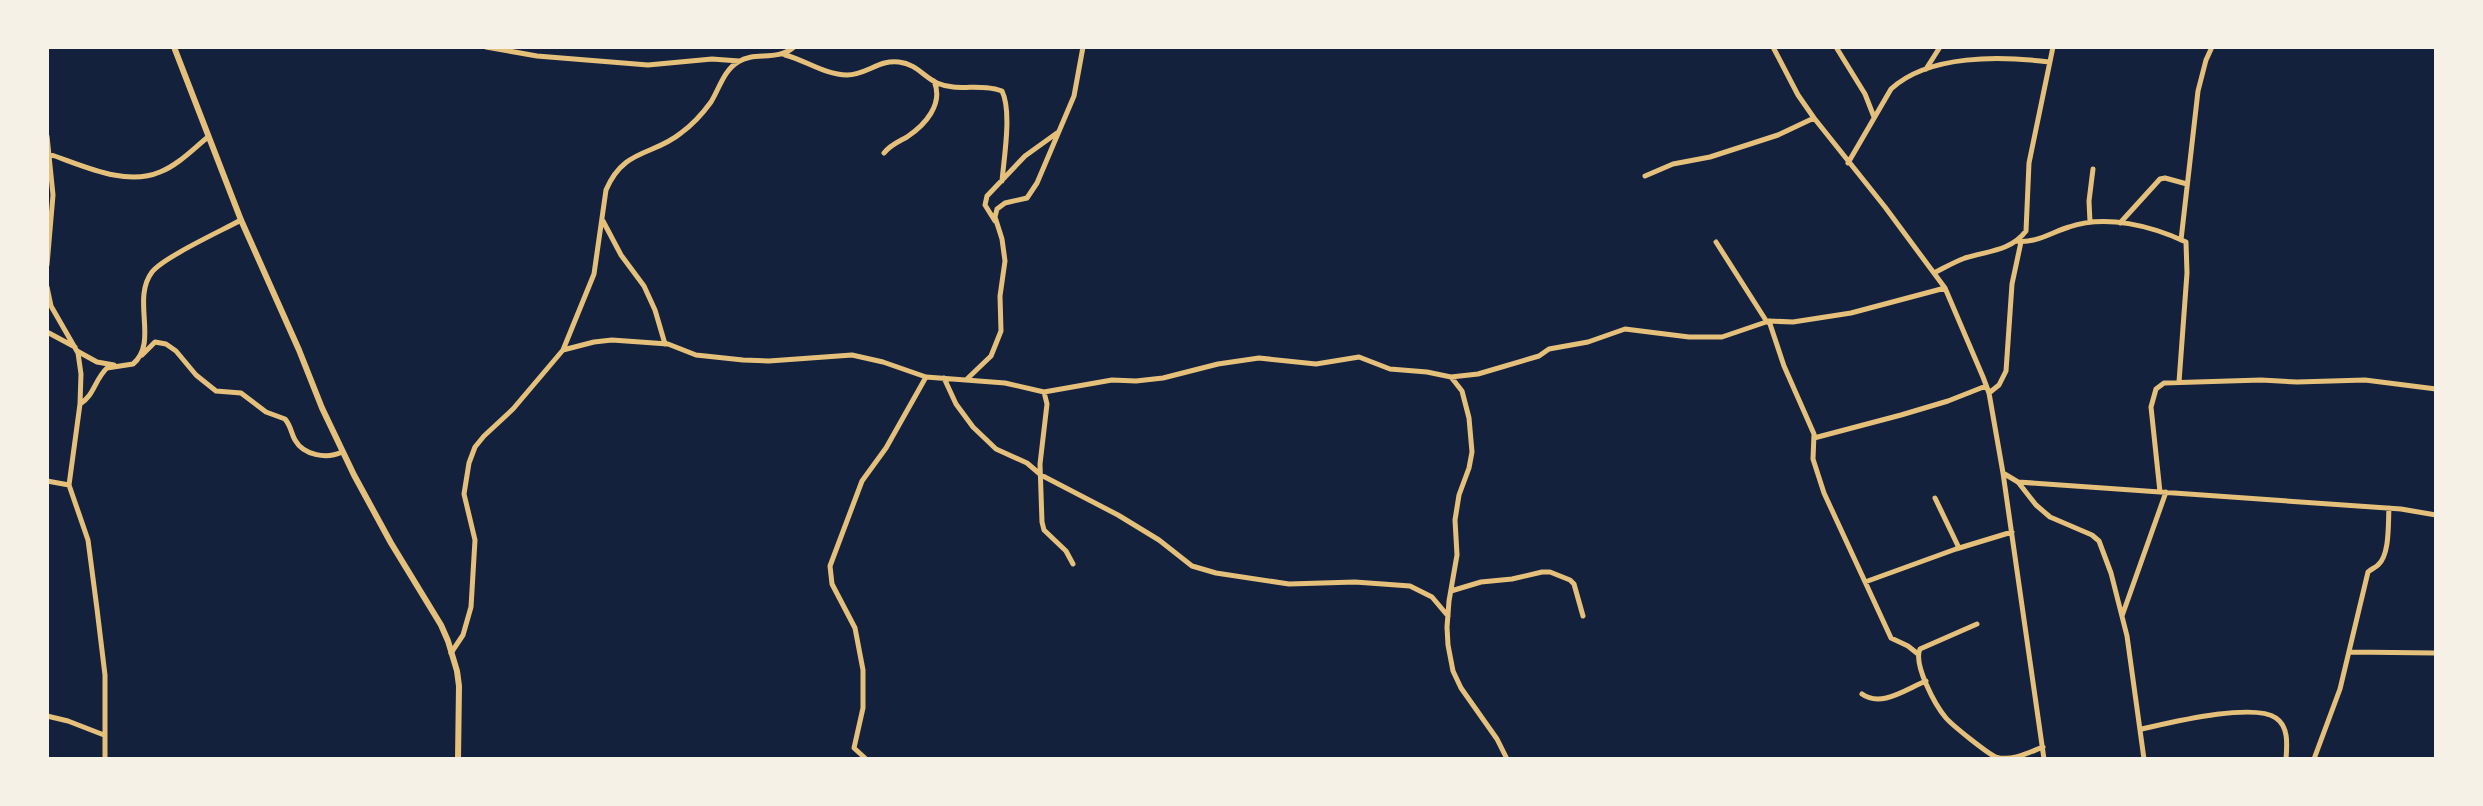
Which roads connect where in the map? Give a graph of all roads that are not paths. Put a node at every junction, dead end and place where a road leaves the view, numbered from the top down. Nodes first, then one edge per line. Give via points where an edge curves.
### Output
1 (174, 47) edge
2 (486, 47) edge
3 (569, 47) edge
4 (794, 47) edge
5 (1083, 47) edge
6 (1773, 47) edge
7 (1836, 47) edge
8 (1940, 47) edge
9 (2053, 47) edge
10 (2212, 47) edge
11 (785, 55) junction
12 (569, 58) junction
13 (739, 61) junction
14 (2049, 62) junction
15 (1927, 69) junction
16 (934, 81) junction
17 (1874, 117) junction
18 (1814, 118) junction
19 (1060, 131) junction
20 (47, 136) edge
21 (208, 137) junction
22 (884, 153) dead end
23 (49, 154) junction
24 (1848, 163) junction
25 (2093, 169) dead end
26 (1645, 176) dead end
27 (1002, 181) junction
28 (2186, 184) junction
29 (49, 214) edge
30 (602, 218) junction
31 (241, 220) junction
32 (2090, 222) junction
33 (2120, 223) junction
34 (999, 225) junction
35 (2181, 240) junction
36 (2019, 241) junction
37 (1716, 242) dead end
38 (47, 265) edge
39 (1934, 273) junction
40 (47, 287) edge
41 (1945, 288) junction
42 (1768, 322) junction
43 (47, 332) edge
44 (665, 344) junction
45 (76, 349) junction
46 (563, 350) junction
47 (139, 357) junction
48 (117, 365) junction
49 (926, 377) junction
50 (1451, 377) junction
51 (944, 378) junction
52 (967, 379) junction
53 (2179, 382) junction
54 (1986, 386) junction
55 (2436, 389) edge
56 (1044, 392) junction
57 (1989, 393) junction
58 (80, 404) junction
59 (1814, 438) junction
60 (342, 452) junction
61 (2003, 473) junction
62 (1041, 475) junction
63 (47, 481) edge
64 (2018, 482) junction
65 (69, 485) junction
66 (2163, 492) junction
67 (1935, 498) dead end
68 (2389, 508) junction
69 (2436, 514) edge
70 (2012, 532) junction
71 (1959, 548) junction
72 (1073, 565) dead end
73 (1865, 582) junction
74 (1451, 591) junction
75 (1583, 615) dead end
76 (1448, 616) junction
77 (2122, 616) junction
78 (1977, 624) dead end
79 (2350, 652) junction
80 (2435, 653) edge
81 (451, 654) junction
82 (1918, 654) junction
83 (1926, 681) junction
84 (1862, 694) dead end
85 (47, 716) edge
86 (2142, 729) junction
87 (104, 735) junction
88 (2043, 747) junction
89 (854, 748) junction
90 (105, 759) edge
91 (458, 759) edge
92 (854, 759) edge
93 (866, 759) edge
94 (1507, 759) edge
95 (2044, 759) edge
96 (2144, 759) edge
97 (2286, 759) edge
98 (2314, 759) edge

1 - 21 street
2 - 12 street
3 - 12 street
4 - 11 street
5 - 19 street via 1074,96
6 - 18 street
7 - 17 street via 1866,94
8 - 15 street
9 - 14 street
10 - 28 street via 2198,91
11 - 13 street
11 - 16 street via 849,75 897,61 915,66
12 - 13 street via 648,65
13 - 30 street via 681,134 619,168 606,190
14 - 15 street via 1983,58
14 - 36 street via 2029,163 2028,221
15 - 17 street via 1891,89
16 - 22 street via 938,95 934,108 918,129
16 - 27 street via 1002,91 1006,127
17 - 24 street
18 - 24 street
18 - 26 street via 1710,158 1673,164
19 - 27 street via 1025,156
19 - 34 street via 1031,194 997,209
20 - 23 street
21 - 23 street via 165,170 142,177 115,175
21 - 31 street
23 - 29 street
24 - 39 street
25 - 32 street
27 - 34 street via 985,201
28 - 33 street via 2160,179
28 - 35 street
29 - 38 street
30 - 44 street via 621,256 644,286
30 - 46 street via 594,274
31 - 47 street via 152,272 143,295 145,331
31 - 60 street
32 - 33 street
32 - 36 street
33 - 35 street
34 - 52 street via 1005,261 1002,331 991,356
35 - 53 street via 2188,249
36 - 39 street
36 - 57 street via 2006,371
37 - 42 street
39 - 41 street
40 - 45 street via 51,306
41 - 42 street via 1851,313
41 - 54 street
42 - 50 street via 1708,338 1625,329 1478,374
42 - 59 street
43 - 45 street
44 - 46 street via 612,340
44 - 49 street via 696,355 743,360 852,355
45 - 48 street via 97,362
45 - 58 street
46 - 81 street via 484,436 469,463 464,494 475,540 471,607 463,635
47 - 48 street via 133,365
47 - 60 street via 155,342 166,344 216,391 241,394 285,419 304,449 327,456
48 - 58 street via 102,373 90,396
49 - 51 street
49 - 89 street via 862,481 830,566 832,584 855,628 863,670 863,708
50 - 56 street via 1390,369 1359,357 1316,364 1259,358 1163,378 1112,380
50 - 74 street via 1462,391 1472,452 1457,506
51 - 52 street
51 - 62 street via 956,404 987,442
52 - 56 street
53 - 55 street via 2365,380
53 - 66 street via 2164,383 2152,396 2152,433
54 - 57 street
54 - 59 street
56 - 62 street
57 - 61 street
58 - 65 street
59 - 73 street via 1813,458 1824,493
60 - 81 street via 441,625
61 - 64 street
61 - 70 street
62 - 72 street via 1044,530 1061,545
62 - 76 street via 1118,515 1192,566 1289,584 1410,586 1432,597
63 - 65 street
64 - 66 street
64 - 77 street via 2050,517 2099,541
65 - 87 street via 88,540 105,675
66 - 68 street
66 - 77 street
67 - 71 street
68 - 69 street
68 - 79 street via 2388,539 2380,563 2368,572
70 - 71 street
70 - 88 street
71 - 73 street
73 - 82 street via 1891,638
74 - 75 street via 1550,572 1574,584
74 - 76 street
76 - 94 street via 1448,645 1457,681
77 - 86 street
78 - 82 street via 1927,645
79 - 80 street
79 - 98 street
81 - 91 street via 459,686
82 - 83 street
83 - 84 street via 1882,700
83 - 88 street via 1947,719 1997,758 2017,757
85 - 87 street
86 - 96 street
86 - 97 street via 2226,713 2267,715 2284,727
87 - 90 street
88 - 95 street
89 - 92 street
89 - 93 street

